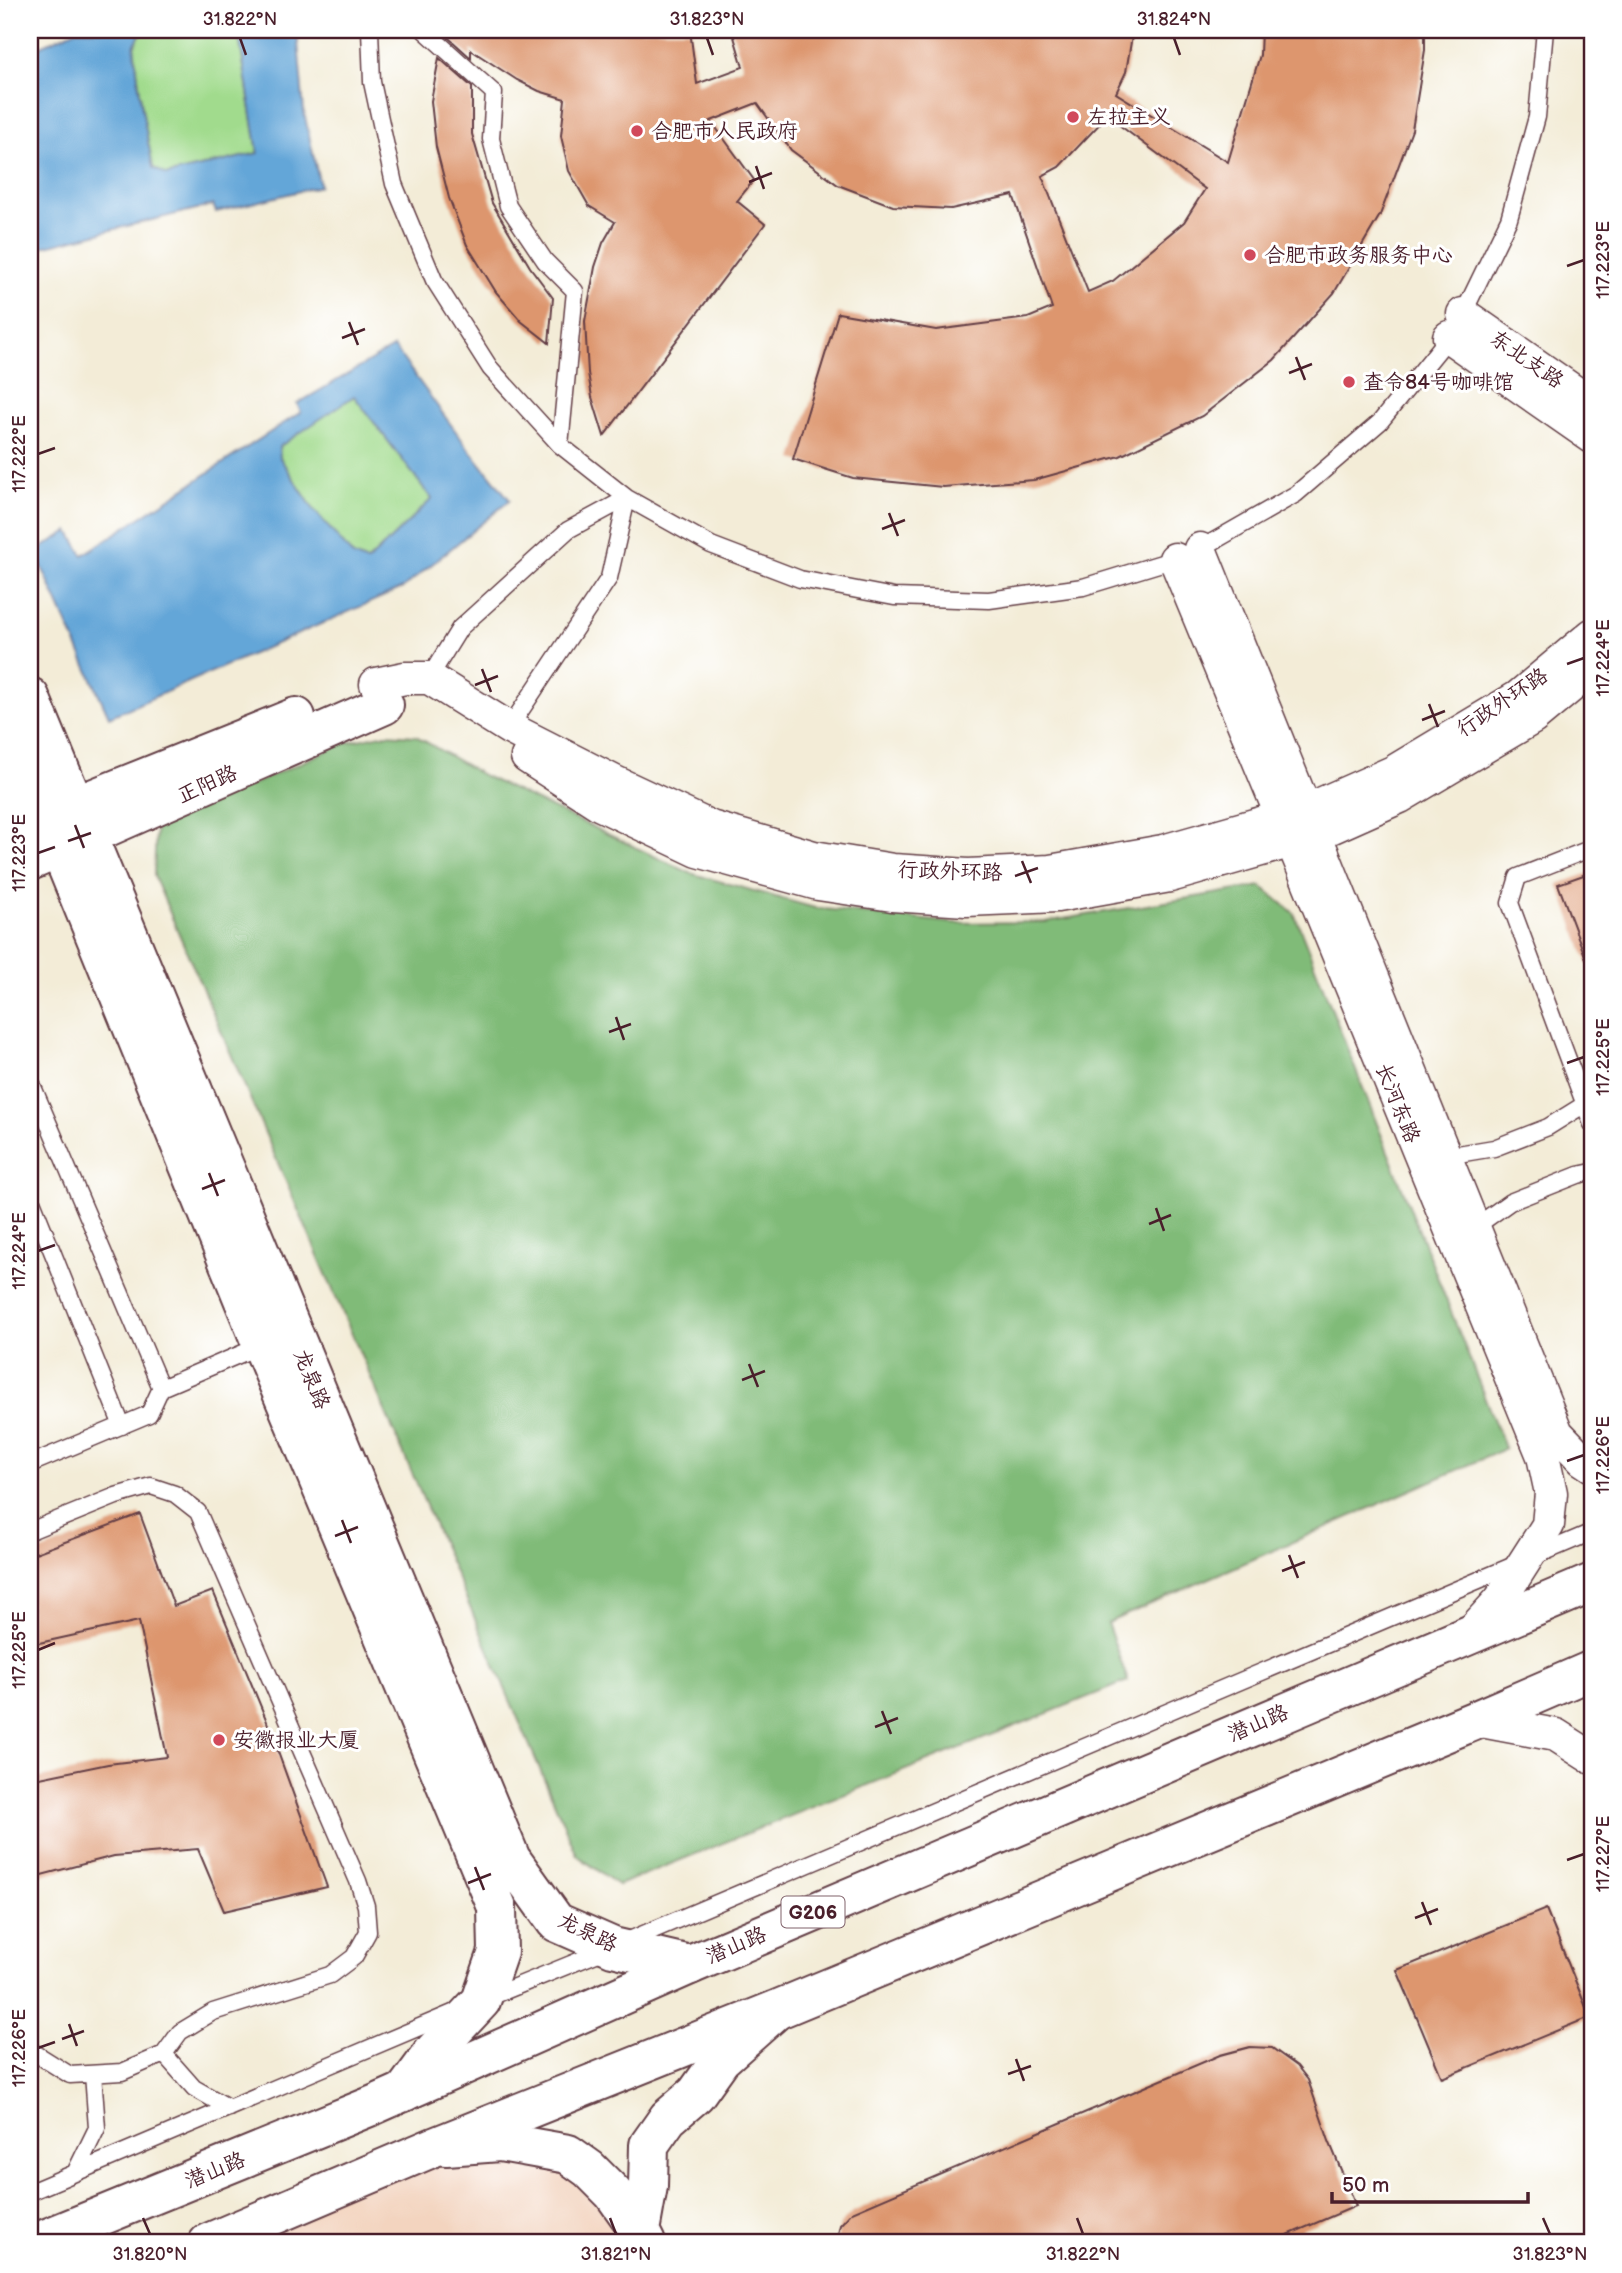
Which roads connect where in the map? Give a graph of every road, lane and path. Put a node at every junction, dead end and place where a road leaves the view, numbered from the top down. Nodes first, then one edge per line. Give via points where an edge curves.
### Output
1 (370, 30) edge
2 (425, 30) edge
3 (1545, 30) edge
4 (1456, 325) junction
5 (1592, 404) edge
6 (1592, 437) edge
7 (560, 445) junction
8 (627, 498) junction
9 (1187, 554) junction
10 (1592, 635) edge
11 (1592, 669) edge
12 (429, 678) junction
13 (380, 695) junction
14 (30, 697) edge
15 (509, 728) junction
16 (30, 776) edge
17 (1299, 826) junction
18 (55, 833) edge
19 (1592, 848) edge
20 (30, 1080) edge
21 (1585, 1104) junction
22 (1592, 1124) edge
23 (1446, 1156) junction
24 (1592, 1172) edge
25 (30, 1196) edge
26 (1475, 1227) junction
27 (277, 1338) junction
28 (161, 1388) junction
29 (122, 1426) junction
30 (30, 1464) edge
31 (1592, 1466) edge
32 (30, 1531) edge
33 (1592, 1532) edge
34 (1528, 1559) junction
35 (1592, 1583) edge
36 (1468, 1634) junction
37 (1592, 1670) edge
38 (1476, 1720) junction
39 (1592, 1758) edge
40 (612, 1947) junction
41 (690, 1965) junction
42 (481, 2001) junction
43 (776, 2010) junction
44 (30, 2050) edge
45 (164, 2054) junction
46 (93, 2074) junction
47 (404, 2092) junction
48 (229, 2108) junction
49 (435, 2147) junction
50 (75, 2172) junction
51 (30, 2192) edge
52 (643, 2237) edge
53 (35, 2243) edge
54 (208, 2243) edge

1 - 7 lane via 372,82 394,184 434,280 490,368
2 - 7 lane via 494,93 491,139 508,206 545,261 575,291
3 - 4 lane via 1537,117 1509,219
4 - 5 street, 东北支路
4 - 6 street, 东北支路
4 - 9 lane via 1380,422 1296,494
7 - 8 lane
8 - 9 lane via 710,545 800,579 894,597 989,600 1083,587
8 - 12 lane via 568,530 460,628
8 - 15 lane via 609,578
9 - 17 street, 长河东路
10 - 17 street, 行政外环路 via 1518,697
11 - 17 street, 行政外环路 via 1532,718 1400,797
12 - 13 street via 405,678
12 - 15 street, 行政外环路
13 - 17 street, 行政外环路 via 429,700 601,805 698,851 818,884 892,895 966,900 1057,896 1170,876
13 - 18 main road, 正阳路
14 - 18 main road, 龙泉路
15 - 17 street, 行政外环路 via 711,827 814,857 893,870 968,875 1050,871
16 - 18 main road, 龙泉路
17 - 23 street, 长河东路
17 - 34 street, 长河东路 via 1543,1457 1551,1493 1548,1525
18 - 27 main road, 龙泉路
19 - 21 lane via 1518,877 1510,903
20 - 28 lane
21 - 22 lane
21 - 23 lane via 1548,1127 1494,1148
23 - 26 street, 长河东路
24 - 26 lane via 1510,1202
25 - 29 lane
26 - 31 street, 长河东路 via 1557,1433
27 - 28 lane
27 - 40 main road, 龙泉路 via 511,1859 556,1922
27 - 42 main road, 龙泉路 via 497,1907 498,1952
28 - 29 lane via 149,1415
29 - 30 lane
32 - 45 lane via 151,1486 175,1493 198,1512 366,1906 368,1932 354,1957 330,1975 213,2012 180,2032
33 - 34 lane
34 - 36 street, 长河东路 via 1500,1600
34 - 40 lane
35 - 36 main road, 潜山路 / G206
36 - 41 main road, 潜山路 / G206
37 - 38 main road
38 - 39 street via 1556,1735
38 - 43 main road
40 - 41 main road, 龙泉路
40 - 42 lane
41 - 47 main road, 潜山路 / G206
42 - 47 main road, 龙泉路
42 - 48 lane
43 - 49 main road
43 - 52 main road via 721,2059 649,2145
44 - 46 lane via 70,2075
45 - 46 lane via 122,2072
45 - 48 lane via 194,2088
46 - 50 lane via 97,2128
47 - 53 main road, 潜山路 / G206
48 - 50 lane
49 - 52 main road via 500,2142 568,2154 613,2193
49 - 54 main road
50 - 51 lane

